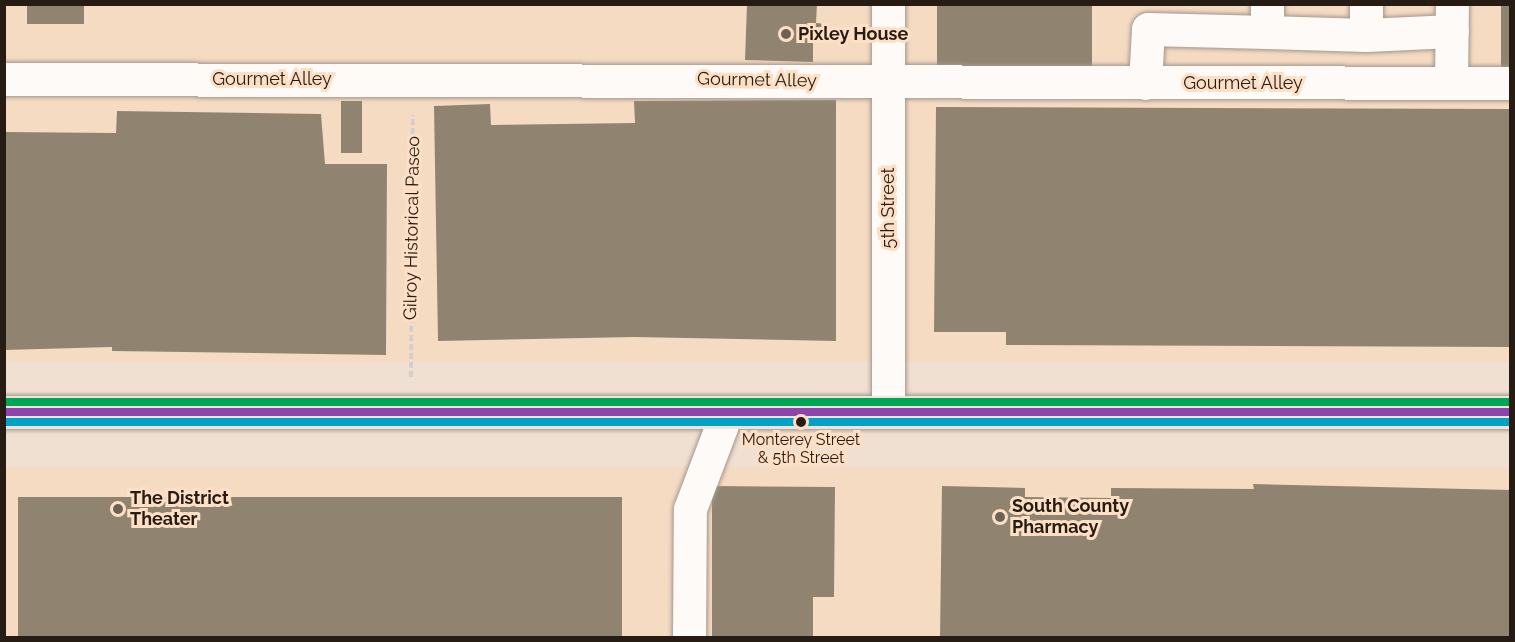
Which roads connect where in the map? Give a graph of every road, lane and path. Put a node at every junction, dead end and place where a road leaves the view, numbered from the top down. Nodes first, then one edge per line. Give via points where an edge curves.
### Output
1 (888, 4) edge
2 (1267, 18) edge
3 (1452, 18) edge
4 (1366, 20) edge
5 (1211, 30) junction
6 (414, 78) junction
7 (4, 79) edge
8 (1451, 82) junction
9 (888, 83) junction
10 (1145, 83) junction
11 (1208, 83) junction
12 (1510, 83) edge
13 (411, 378) dead end
14 (888, 411) junction
15 (4, 412) edge
16 (1510, 412) edge
17 (726, 414) junction
18 (689, 638) edge

1 - 9 street, 5th Street
2 - 4 street
2 - 5 street
3 - 4 street
3 - 8 street
5 - 10 street via 1148,29
5 - 11 street
6 - 7 street, Gourmet Alley
6 - 9 street, Gourmet Alley
6 - 13 path, Gilroy Historical Paseo
8 - 11 street, Gourmet Alley
8 - 12 street, Gourmet Alley
9 - 10 street, Gourmet Alley
9 - 14 street, 5th Street
10 - 11 street, Gourmet Alley
14 - 16 main road
14 - 17 main road
15 - 17 main road
17 - 18 street via 690,509

